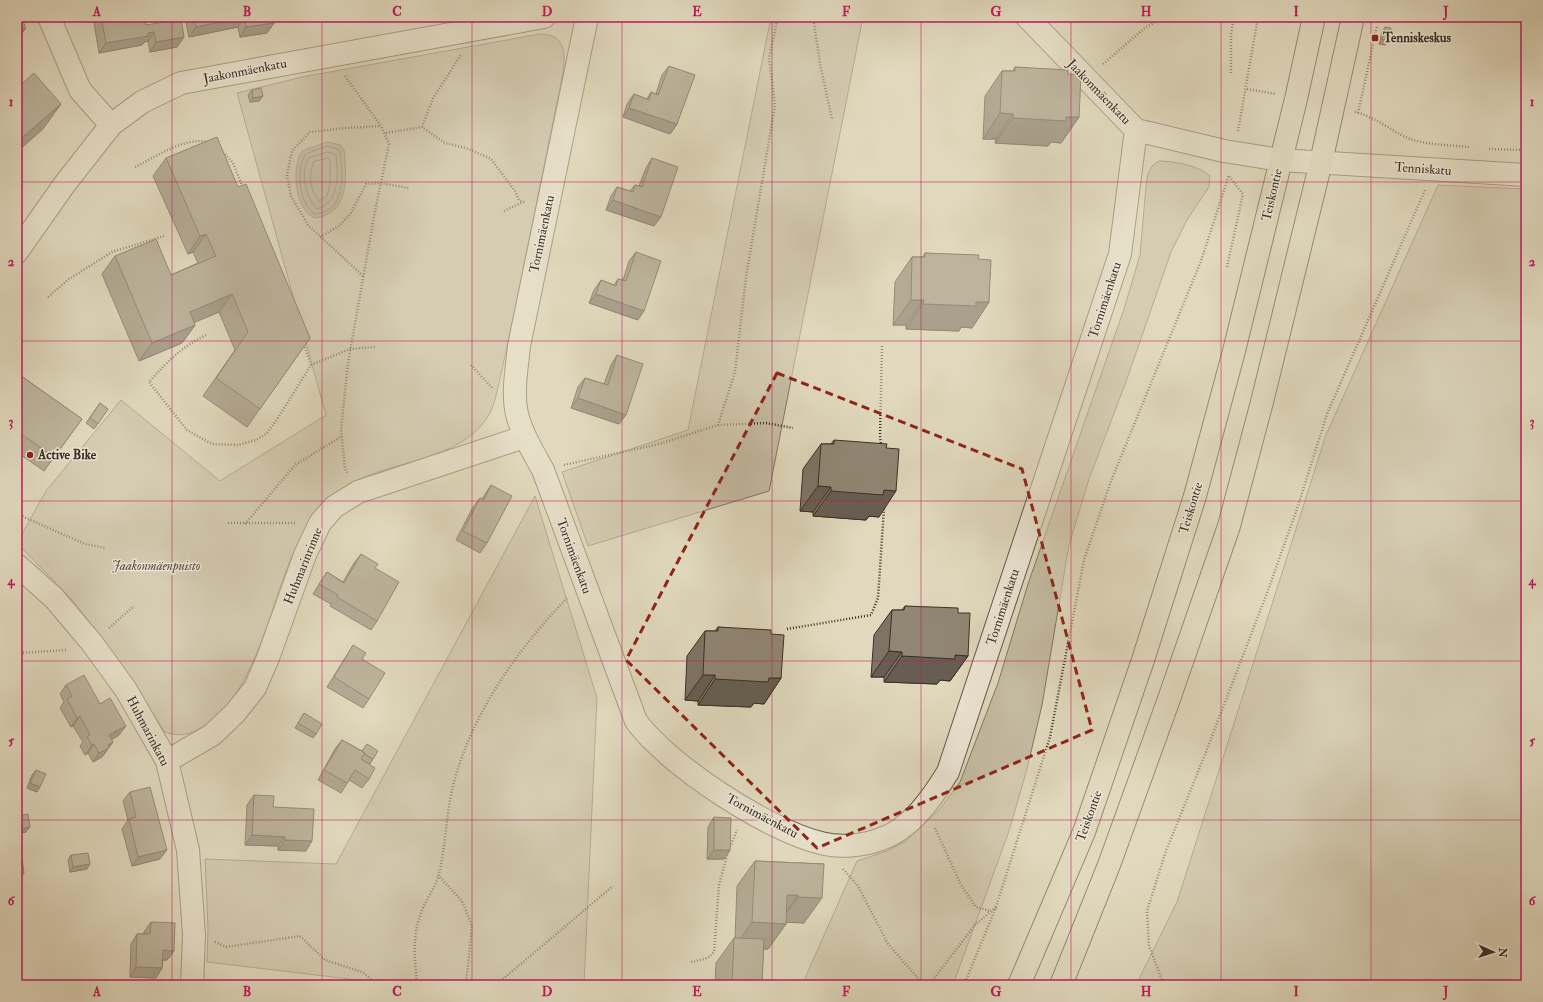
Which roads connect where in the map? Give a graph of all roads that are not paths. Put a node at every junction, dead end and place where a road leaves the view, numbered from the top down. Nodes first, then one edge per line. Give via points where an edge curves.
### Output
1 (49, 17) edge
2 (544, 17) edge
3 (587, 17) edge
4 (1027, 17) edge
5 (1314, 17) edge
6 (1353, 17) edge
7 (111, 125) junction
8 (1136, 130) junction
9 (1280, 160) junction
10 (1321, 162) junction
11 (1526, 175) edge
12 (17, 252) edge
13 (524, 437) junction
14 (17, 565) edge
15 (167, 761) junction
16 (192, 985) edge
17 (1019, 985) edge
18 (1061, 985) edge

1 - 7 street via 80,90
2 - 7 street, Jaakonmäenkatu via 181,83 142,102
3 - 13 street, Tornimäenkatu via 519,346 515,396
4 - 8 street, Jaakonmäenkatu
5 - 9 highway, Teiskontie
6 - 10 highway
7 - 12 street, Jaakonmäenkatu via 64,185
8 - 9 street, Jaakonmäenkatu via 1224,151
8 - 13 street, Tornimäenkatu via 1120,254 948,772 925,806 897,831 881,839 857,844 822,844 783,829 716,791 666,754 644,731 636,721 543,470
9 - 10 street, Jaakonmäenkatu
9 - 17 highway, Teiskontie via 1234,351 1188,518 1084,832
10 - 11 street, Tenniskatu
10 - 18 highway via 1229,526 1109,865
13 - 15 street, Huhmarinrinne via 358,492 334,507 320,523 305,555 255,688 212,735
14 - 15 street, Huhmarinkatu via 54,598 92,643 126,690
15 - 16 street, Huhmarinkatu via 188,850 194,935

